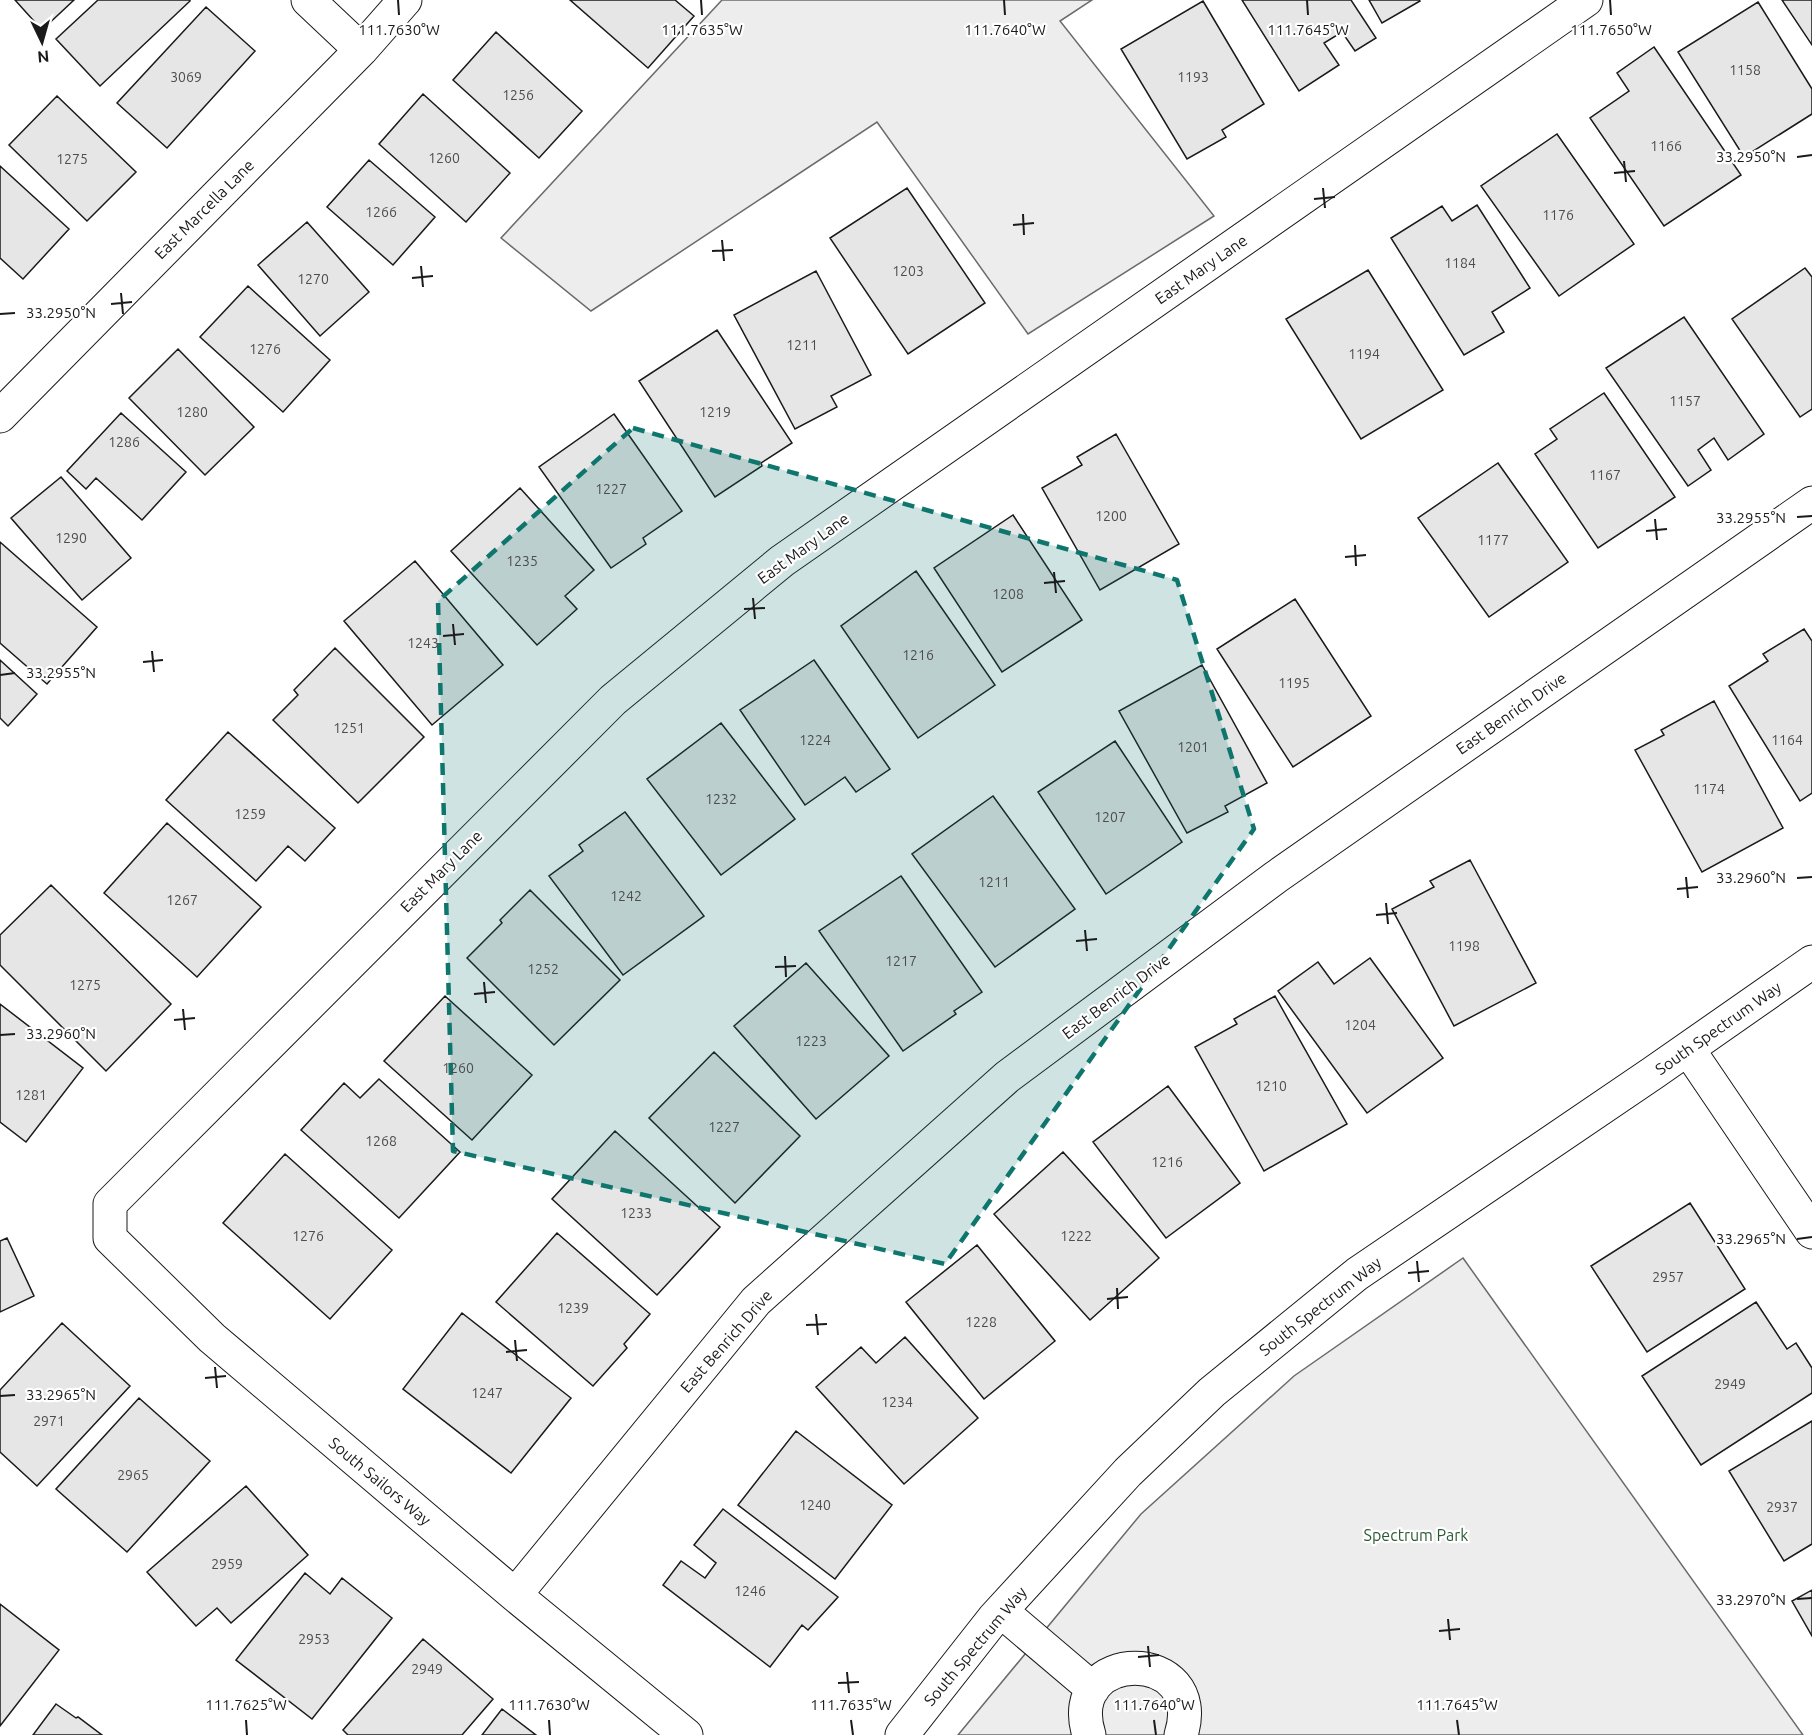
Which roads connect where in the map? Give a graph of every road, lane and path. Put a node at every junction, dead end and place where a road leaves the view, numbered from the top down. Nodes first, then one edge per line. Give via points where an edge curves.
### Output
1 (308, 0) edge
2 (405, 0) edge
3 (1586, 0) edge
4 (361, 50) junction
5 (0, 416) edge
6 (1812, 503) edge
7 (1812, 962) edge
8 (1688, 1049) junction
9 (110, 1204) joint
10 (1812, 1232) edge
11 (515, 1595) junction
12 (1001, 1611) junction
13 (1093, 1689) junction
14 (686, 1735) edge
15 (902, 1735) edge
16 (1089, 1735) edge
17 (1181, 1735) edge

1 - 4 street
2 - 4 street, East Marcella Lane
3 - 9 street, East Mary Lane via 773,568 613,700
4 - 5 street, East Marcella Lane
6 - 11 street, East Benrich Drive via 1285,871 1007,1077 756,1301
7 - 8 street, South Spectrum Way
8 - 10 street
8 - 12 street, South Spectrum Way via 1356,1274 1212,1392 1128,1472
9 - 11 street, South Sailors Way via 110,1238 204,1329
11 - 14 street, South Sailors Way
12 - 13 street
12 - 15 street, South Spectrum Way
13 - 16 street via 1086,1705
13 - 17 street via 1121,1669 1138,1666 1154,1671 1179,1692 1185,1723

